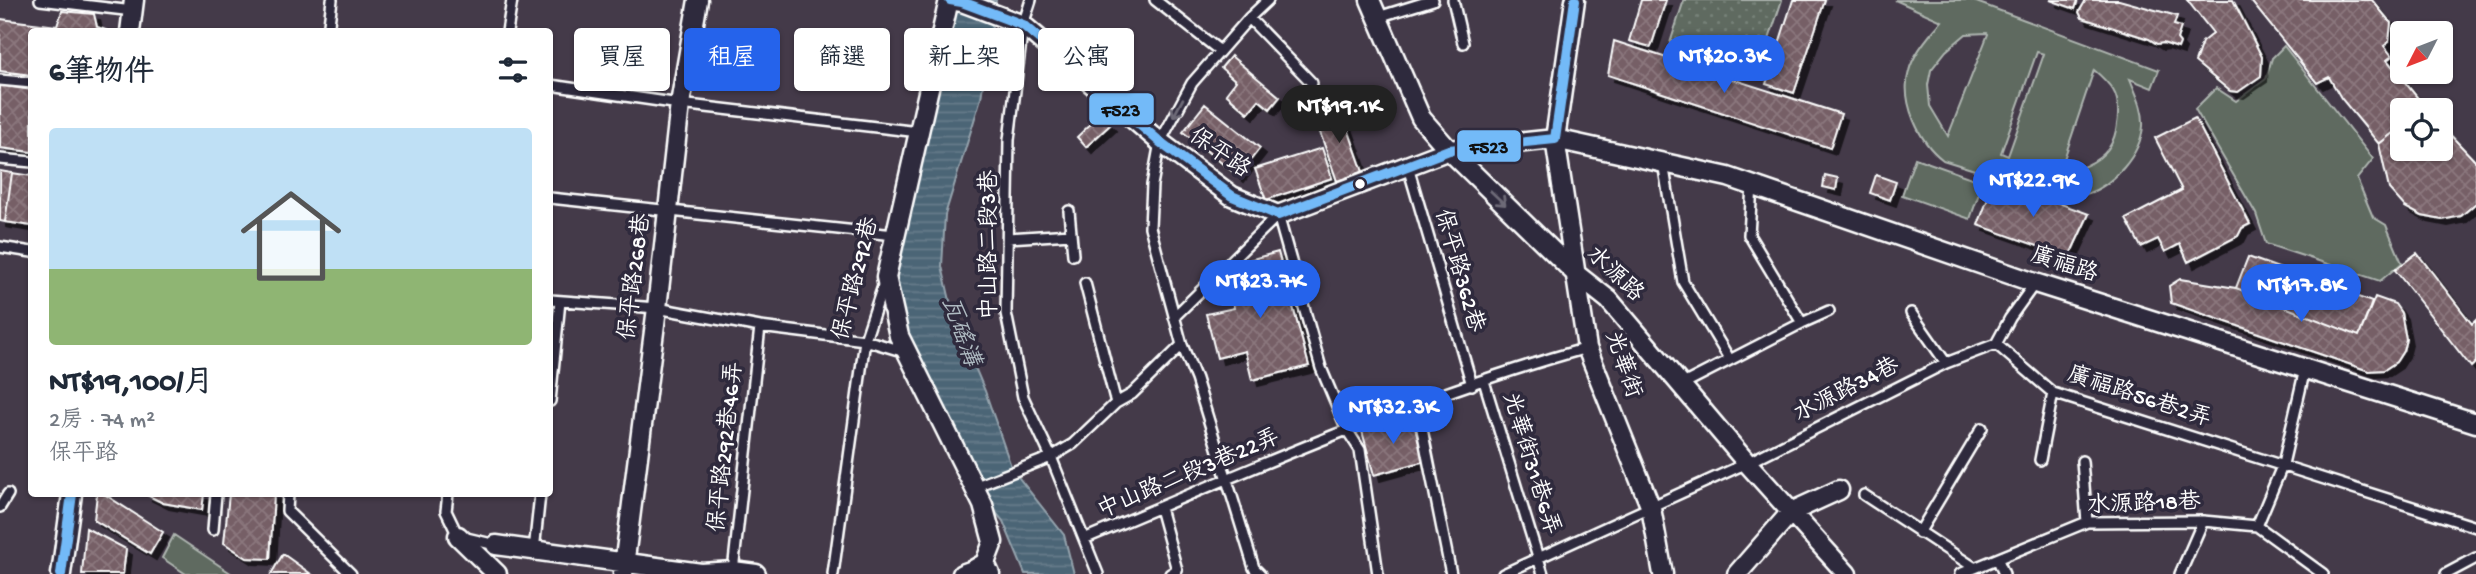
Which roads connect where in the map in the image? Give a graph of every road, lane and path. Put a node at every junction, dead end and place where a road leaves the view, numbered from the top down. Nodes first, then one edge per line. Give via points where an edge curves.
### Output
1 (40, 0) edge
2 (332, 0) edge
3 (512, 0) edge
4 (698, 0) edge
5 (1031, 0) edge
6 (1155, 0) edge
7 (1268, 0) edge
8 (1370, 0) edge
9 (1433, 0) edge
10 (1453, 0) edge
11 (1575, 0) edge
12 (954, 1) edge
13 (134, 5) edge
14 (1378, 17) junction
15 (1249, 18) junction
16 (1017, 22) junction
17 (131, 28) edge
18 (328, 28) edge
19 (508, 28) edge
20 (1463, 43) dead end
21 (1220, 51) junction
22 (0, 80) edge
23 (28, 83) edge
24 (1312, 83) dead end
25 (553, 85) edge
26 (680, 104) junction
27 (919, 132) junction
28 (1555, 139) junction
29 (1160, 142) junction
30 (1449, 150) junction
31 (0, 159) edge
32 (28, 162) edge
33 (1663, 162) junction
34 (1408, 167) junction
35 (1752, 185) junction
36 (553, 198) edge
37 (1069, 211) dead end
38 (668, 212) junction
39 (1278, 215) junction
40 (1071, 234) junction
41 (894, 235) junction
42 (1008, 238) junction
43 (0, 247) edge
44 (28, 251) edge
45 (1073, 255) dead end
46 (1576, 274) junction
47 (886, 276) junction
48 (1085, 283) dead end
49 (2035, 283) junction
50 (553, 300) edge
51 (560, 301) junction
52 (657, 308) junction
53 (1829, 312) dead end
54 (1911, 313) dead end
55 (1174, 317) junction
56 (1802, 323) junction
57 (760, 327) junction
58 (865, 340) junction
59 (1996, 344) junction
60 (1182, 345) junction
61 (1587, 348) junction
62 (907, 353) junction
63 (1730, 360) junction
64 (1946, 363) junction
65 (2305, 369) junction
66 (553, 371) edge
67 (1484, 381) junction
68 (1472, 385) junction
69 (1681, 385) junction
70 (2053, 393) junction
71 (1116, 403) junction
72 (1417, 404) junction
73 (2476, 424) edge
74 (1982, 428) dead end
75 (1347, 430) junction
76 (1051, 457) junction
77 (2040, 460) dead end
78 (2082, 461) dead end
79 (1747, 463) junction
80 (2283, 464) junction
81 (1227, 480) junction
82 (974, 487) junction
83 (1839, 490) dead end
84 (8, 494) dead end
85 (1864, 495) dead end
86 (72, 497) edge
87 (216, 497) edge
88 (288, 497) edge
89 (448, 497) edge
90 (540, 497) edge
91 (0, 507) edge
92 (1160, 508) junction
93 (1651, 508) junction
94 (1791, 512) junction
95 (2203, 521) junction
96 (2087, 522) junction
97 (2257, 526) junction
98 (2476, 527) edge
99 (213, 530) dead end
100 (1920, 533) junction
101 (458, 536) junction
102 (1084, 539) junction
103 (496, 545) joint
104 (534, 551) junction
105 (1539, 558) junction
106 (2476, 558) edge
107 (1998, 560) junction
108 (624, 568) edge
109 (988, 568) edge
110 (1975, 568) junction
111 (733, 571) junction
112 (702, 573) edge
113 (61, 574) edge
114 (351, 574) edge
115 (497, 574) edge
116 (756, 574) edge
117 (833, 574) edge
118 (962, 574) edge
119 (1098, 574) edge
120 (1170, 574) edge
121 (1261, 574) edge
122 (1378, 574) edge
123 (1451, 574) edge
124 (1503, 574) edge
125 (1543, 574) edge
126 (1663, 574) edge
127 (1737, 574) edge
128 (1847, 574) edge
129 (1960, 574) edge
130 (2004, 574) edge
131 (2179, 574) edge
132 (2323, 574) edge
133 (2446, 574) edge

1 - 13 lane
2 - 18 lane
3 - 19 lane
4 - 26 street, 保平路268巷
5 - 16 lane, 中山路二段3巷
6 - 21 lane
7 - 15 lane
8 - 14 street, 水源路
9 - 14 lane
10 - 20 lane
11 - 28 street, 光華街
12 - 16 street
12 - 27 street, 保平路292巷
13 - 17 street
14 - 30 street, 水源路 via 1421,118
15 - 21 lane
15 - 24 lane
16 - 29 street, 保平路
16 - 42 lane, 中山路二段3巷
21 -> 29 lane via 1192,83
22 - 23 lane
25 - 26 lane
26 - 27 lane
26 - 38 street, 保平路268巷
27 - 41 street, 保平路292巷
28 - 30 street
28 - 33 street, 廣福路
28 - 46 street, 光華街
29 - 39 street, 保平路 via 1232,196
29 - 55 lane via 1150,228
30 - 34 street
30 -> 46 street, 水源路
31 - 32 lane
33 - 35 street, 廣福路
33 - 63 lane via 1683,282
34 - 39 street
34 - 68 lane, 保平路362巷
35 - 49 street, 廣福路
35 - 56 lane via 1749,236
36 - 38 lane
37 - 40 lane
38 - 41 lane
38 - 52 street, 保平路268巷
39 - 55 lane
39 - 75 lane via 1321,368
40 - 42 lane
40 - 45 lane
41 - 47 street, 保平路292巷
42 - 76 lane, 中山路二段3巷 via 1006,313 1023,397
43 - 44 lane
46 - 61 street, 光華街
46 - 69 street, 水源路 via 1609,300
47 - 58 lane, 保平路292巷
47 - 62 street
48 - 71 lane
49 - 59 lane
49 - 65 street, 廣福路
50 - 51 lane
51 - 52 lane
51 - 66 lane
52 - 57 lane
52 - 108 street, 保平路268巷
53 - 56 lane
54 - 64 lane
55 - 60 lane
56 - 63 lane
57 - 58 lane
57 - 111 lane, 保平路292巷46弄
58 - 62 lane
58 - 117 lane, 保平路292巷
59 - 64 lane, 水源路34巷
59 - 70 lane, 廣福路56巷2弄
60 - 71 lane via 1132,394
60 - 81 lane
61 - 67 lane, 中山路二段3巷22弄
61 - 93 street, 光華街
62 - 82 street
63 - 69 lane
64 - 79 lane, 水源路34巷
65 - 73 street, 廣福路
65 - 80 lane
67 - 68 lane, 中山路二段3巷22弄
67 - 105 lane, 光華街31巷6弄
68 - 72 lane, 中山路二段3巷22弄
69 - 79 street, 水源路
70 - 77 lane
70 - 80 lane, 廣福路56巷2弄
71 - 76 lane
72 - 75 lane, 中山路二段3巷22弄
72 - 123 lane
74 - 100 lane
75 - 81 lane, 中山路二段3巷22弄
75 - 122 lane via 1360,450
76 - 82 lane
76 - 102 lane, 中山路二段3巷
78 - 96 lane
79 - 93 lane, 水源路34巷
79 - 94 street, 水源路
80 - 97 lane
80 - 98 lane, 廣福路56巷2弄
81 - 92 lane, 中山路二段3巷22弄
81 - 121 lane via 1254,568
82 - 109 street via 991,527
83 - 94 street
84 - 91 lane
85 - 100 lane
86 - 113 street
87 - 99 lane
88 - 114 lane via 288,510
89 - 101 lane via 446,511
90 - 104 lane
92 - 102 lane, 中山路二段3巷22弄
92 - 120 lane via 1177,570
93 - 105 lane, 水源路34巷
93 - 126 street, 光華街
94 - 127 street
94 - 128 street, 水源路
95 - 96 lane, 水源路18巷
95 - 97 lane, 水源路18巷
95 - 131 lane
96 - 107 lane, 水源路18巷
97 - 132 lane
100 - 110 lane
101 - 103 lane
101 - 115 street
102 - 119 lane, 中山路二段3巷
103 - 104 street
104 - 108 street
105 - 124 lane, 水源路34巷
105 - 125 lane, 光華街31巷6弄
106 - 133 lane
107 - 110 lane, 水源路18巷
107 - 130 lane
108 - 112 street
109 - 118 street
110 - 129 lane, 水源路18巷
111 - 112 street
111 - 116 street

